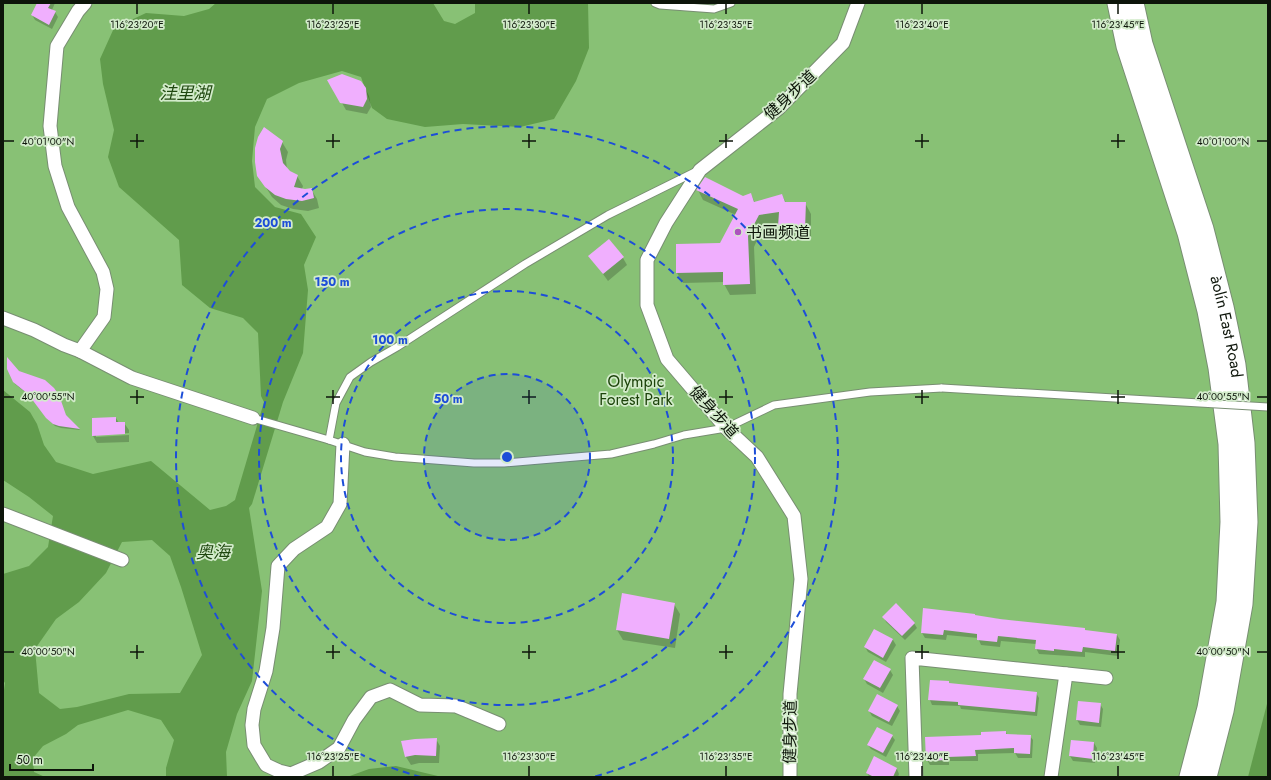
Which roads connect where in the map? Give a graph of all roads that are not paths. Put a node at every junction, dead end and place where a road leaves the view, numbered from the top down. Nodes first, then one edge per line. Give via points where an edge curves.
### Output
1 (85, 3) edge
2 (655, 3) edge
3 (731, 3) edge
4 (858, 3) edge
5 (1117, 3) edge
6 (1134, 3) edge
7 (700, 170) junction
8 (3, 318) edge
9 (80, 351) junction
10 (1268, 407) edge
11 (253, 418) joint
12 (726, 428) junction
13 (328, 440) junction
14 (343, 444) junction
15 (3, 514) edge
16 (122, 560) dead end
17 (1066, 674) junction
18 (1106, 678) dead end
19 (499, 724) dead end
20 (790, 777) edge
21 (916, 777) edge
22 (1051, 777) edge
23 (1189, 777) edge
24 (1207, 777) edge

1 - 9 street via 58,46 50,126 55,166 68,207 103,272 107,289 104,317
2 - 3 lane via 714,9
4 - 7 street, 健身步道 via 843,43 779,108
5 - 23 main road, àolín East Road via 1126,46 1187,233 1207,311 1228,444 1230,522 1226,602 1207,708
6 - 24 main road, àolín East Road via 1143,44 1204,228 1224,307 1236,365 1245,443 1248,522 1243,604 1224,712
7 - 12 street, 健身步道 via 666,223 647,260 647,305 667,359
7 - 13 lane via 608,215 525,264 350,377 336,403
8 - 9 street
9 - 11 street via 132,378
10 - 12 lane, bridge via 942,388 870,392 774,405
11 - 13 lane
12 - 14 lane via 684,435 611,454 504,463 395,457 365,452
12 - 20 street, 健身步道 via 757,457 794,516 801,579 790,694
13 - 14 lane
14 - 19 street via 340,504 326,527 294,549 278,566 273,628 254,709 254,745 266,765 291,774 320,762 339,748 354,720 371,697 390,690 420,705 456,706
15 - 16 street
17 - 18 street
17 - 21 street via 912,658
17 - 22 street

